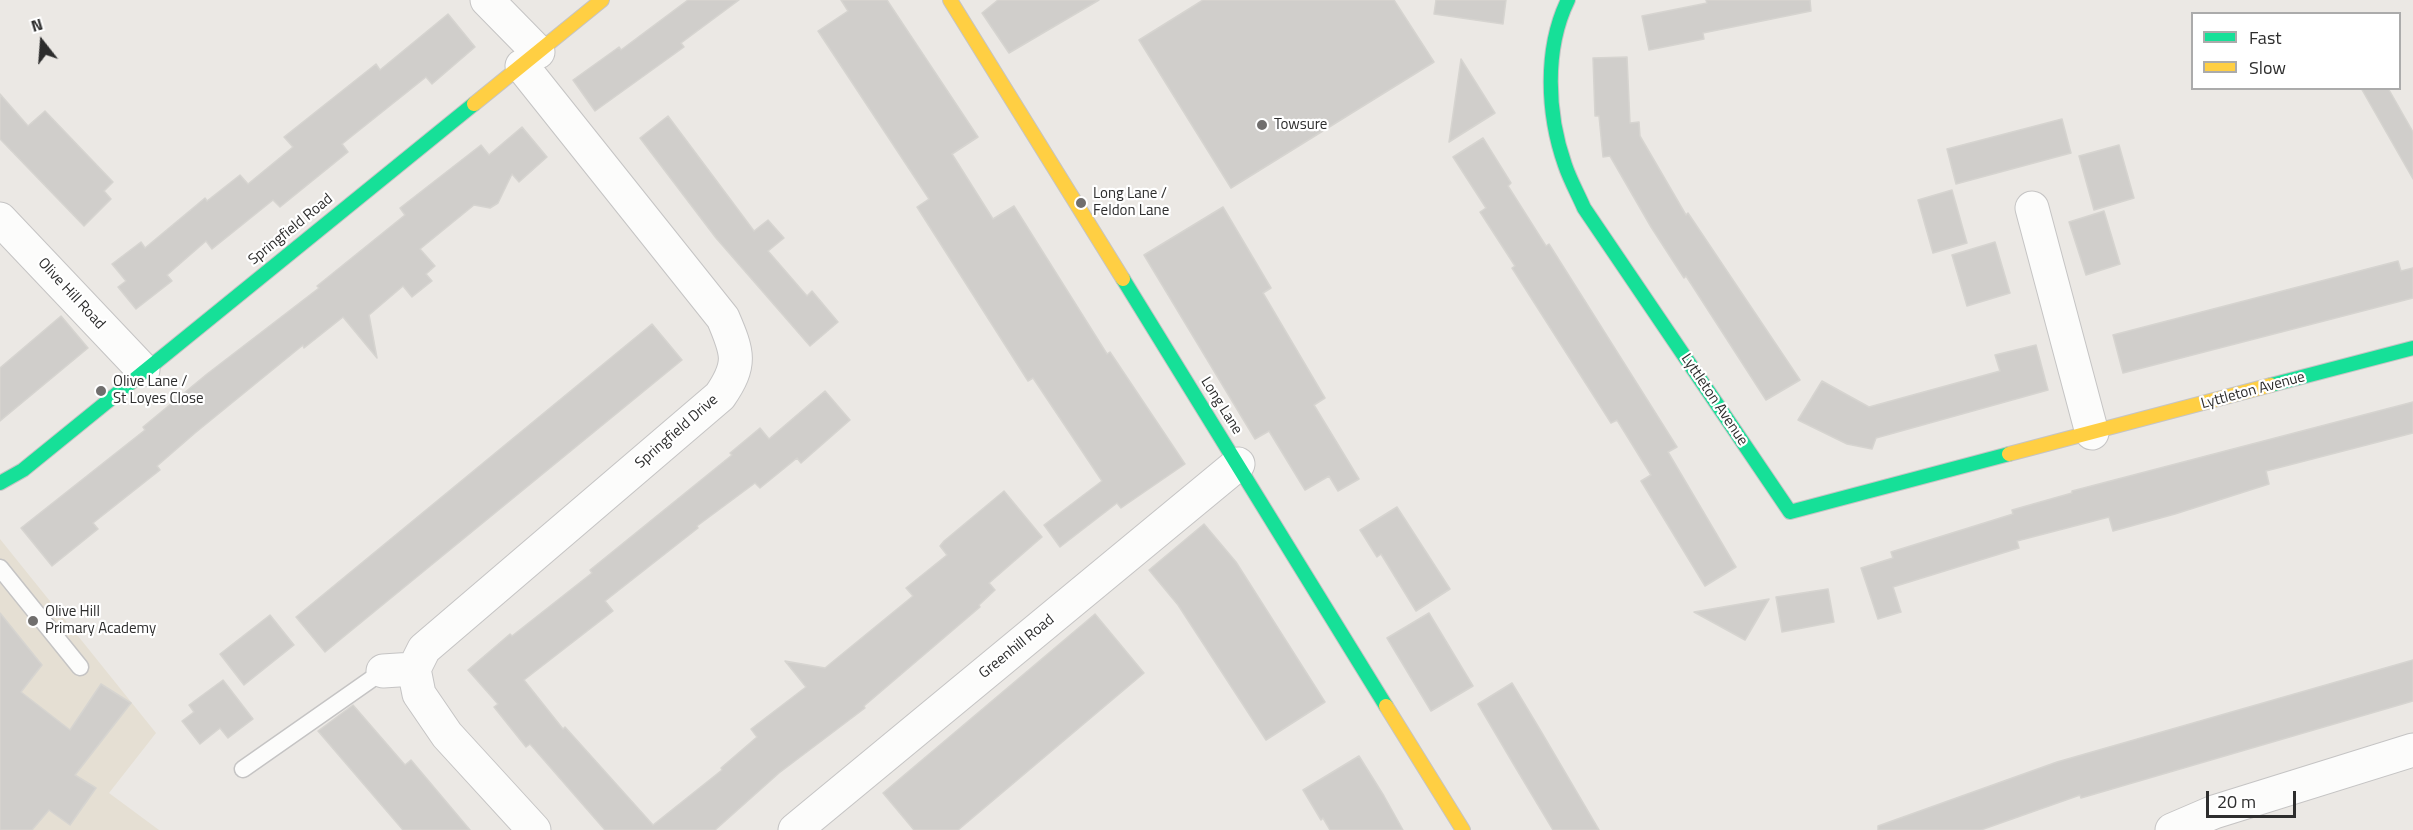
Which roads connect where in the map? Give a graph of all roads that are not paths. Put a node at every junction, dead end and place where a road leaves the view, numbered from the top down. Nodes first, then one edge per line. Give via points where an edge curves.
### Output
1 (487, 0) edge
2 (602, 0) edge
3 (1568, 0) edge
4 (954, 2) edge
5 (530, 59) junction
6 (2032, 208) dead end
7 (0, 219) edge
8 (2413, 348) edge
9 (143, 370) junction
10 (2092, 433) junction
11 (1238, 464) junction
12 (0, 483) edge
13 (0, 568) edge
14 (80, 667) dead end
15 (398, 670) junction
16 (2413, 750) edge
17 (243, 769) dead end
18 (534, 830) edge
19 (795, 830) edge
20 (1462, 830) edge
21 (2172, 830) edge

1 - 5 street, Springfield Drive
2 - 5 street, Springfield Road
3 - 10 street, Lyttleton Avenue via 1554,45 1556,116 1568,170 1584,208 1790,512
4 - 11 street, Long Lane via 1093,235
5 - 9 street, Springfield Road
5 - 15 street, Springfield Drive via 723,318 734,342 735,373 720,396
6 - 10 street
7 - 9 street, Olive Hill Road
8 - 10 street, Lyttleton Avenue
9 - 12 street, Springfield Road via 23,471
11 - 19 street, Greenhill Road
11 - 20 street, Long Lane
13 - 14 lane
15 - 17 lane
15 - 18 street via 447,735
16 - 21 street via 2214,812

